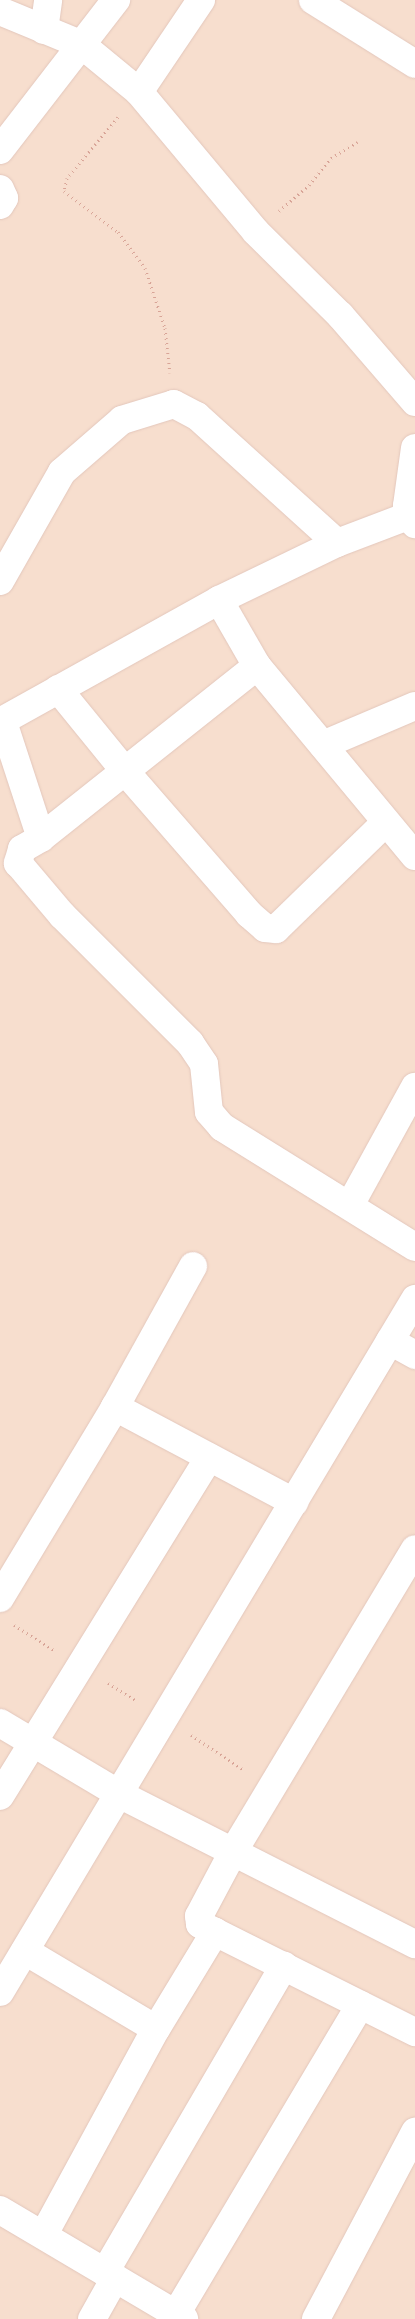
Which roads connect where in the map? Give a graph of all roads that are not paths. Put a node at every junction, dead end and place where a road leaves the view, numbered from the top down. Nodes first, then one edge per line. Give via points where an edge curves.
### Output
1 (48, 0) edge
2 (116, 0) edge
3 (201, 0) edge
4 (313, 0) edge
5 (0, 11) edge
6 (44, 30) junction
7 (82, 45) junction
8 (415, 64) edge
9 (139, 92) junction
10 (0, 150) edge
11 (0, 189) edge
12 (0, 204) edge
13 (415, 402) edge
14 (415, 448) edge
15 (412, 520) edge
16 (337, 543) junction
17 (0, 581) edge
18 (219, 600) junction
19 (257, 666) junction
20 (58, 690) junction
21 (415, 706) edge
22 (2, 722) edge
23 (323, 745) junction
24 (124, 770) junction
25 (385, 823) junction
26 (41, 838) junction
27 (412, 849) edge
28 (9, 866) edge
29 (415, 1087) edge
30 (350, 1205) junction
31 (415, 1247) edge
32 (193, 1266) dead end
33 (415, 1299) edge
34 (390, 1341) junction
35 (415, 1355) edge
36 (116, 1407) junction
37 (209, 1457) junction
38 (294, 1502) junction
39 (415, 1549) edge
40 (0, 1598) edge
41 (0, 1723) edge
42 (34, 1743) junction
43 (119, 1794) junction
44 (0, 1796) edge
45 (233, 1852) junction
46 (214, 1932) junction
47 (415, 1944) edge
48 (25, 1951) junction
49 (284, 1966) junction
50 (0, 1992) edge
51 (360, 2005) junction
52 (156, 2029) junction
53 (415, 2032) edge
54 (415, 2132) edge
55 (2, 2215) edge
56 (44, 2234) junction
57 (110, 2275) junction
58 (180, 2317) edge
59 (92, 2319) edge
60 (316, 2319) edge

1 - 6 street
2 - 7 street
3 - 9 street
4 - 8 street
5 - 6 street
6 - 7 street
7 - 9 street
7 - 10 street
9 - 13 street via 256,232 340,315
11 - 12 street via 4,198
14 - 15 street via 409,485
15 - 16 street
16 - 17 street via 197,416 174,404 122,420 62,472
16 - 18 street
18 - 19 street
18 - 20 street
19 - 23 street
19 - 24 street
20 - 22 street
20 - 24 street
21 - 23 street
22 - 26 street
23 - 25 street
24 - 25 street via 249,914 265,928 276,929
24 - 26 street
25 - 27 street
26 - 28 street via 22,849
28 - 30 street via 190,1043 204,1064 209,1112 222,1127
29 - 30 street
30 - 31 street
32 - 36 street
33 - 34 street
34 - 35 street
34 - 38 street
36 - 37 street
36 - 40 street
37 - 38 street
37 - 42 street
38 - 43 street
39 - 45 street
41 - 42 street
42 - 43 street
42 - 44 street
43 - 45 street
43 - 48 street
45 - 46 street via 199,1916 200,1924
45 - 47 street
46 - 49 street
46 - 52 street
48 - 50 street
48 - 52 street
49 - 51 street
49 - 57 street
51 - 53 street
51 - 58 street
52 - 56 street
54 - 60 street
55 - 56 street
56 - 57 street
57 - 58 street
57 - 59 street

